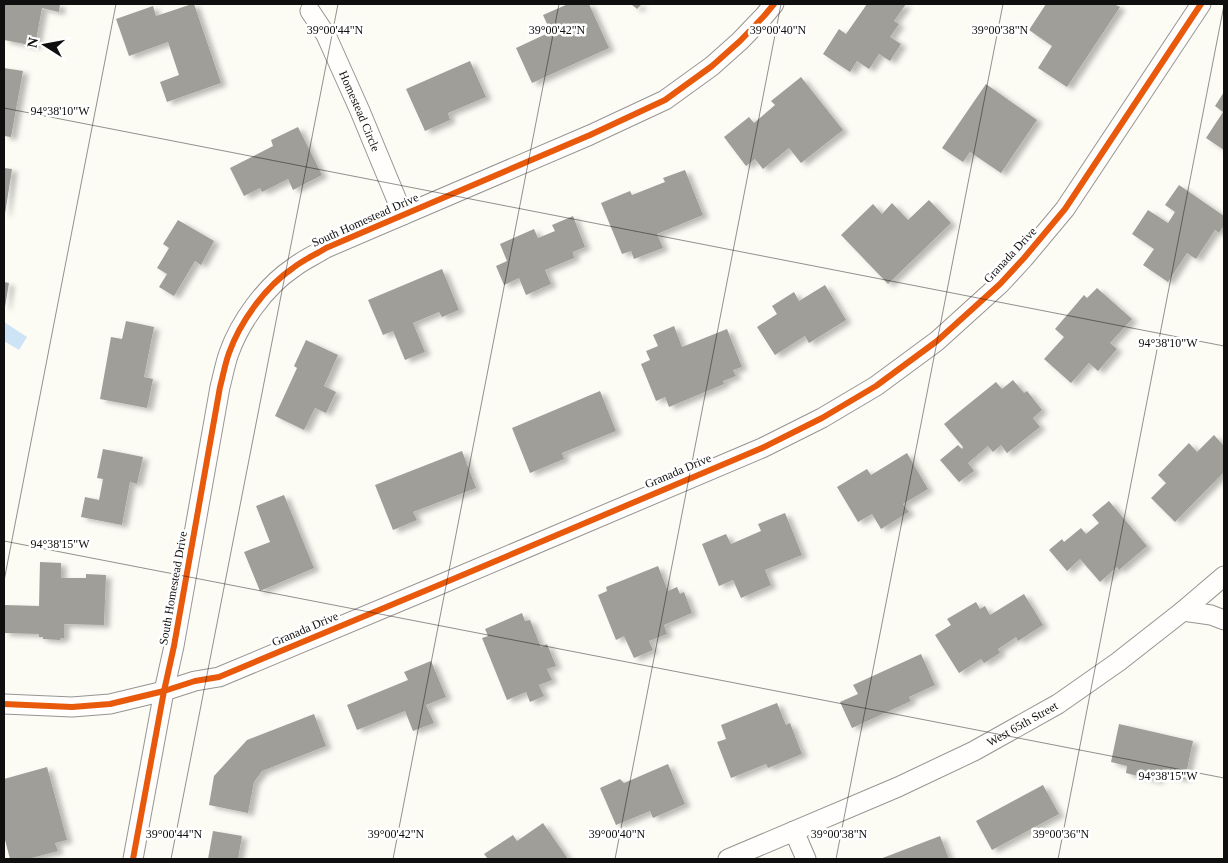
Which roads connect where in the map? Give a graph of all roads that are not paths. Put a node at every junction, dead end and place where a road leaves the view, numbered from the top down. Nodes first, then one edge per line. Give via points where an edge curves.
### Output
1 (774, 4) edge
2 (1201, 4) edge
3 (310, 11) dead end
4 (403, 215) junction
5 (1224, 576) edge
6 (1183, 611) junction
7 (1224, 620) edge
8 (164, 691) junction
9 (4, 704) edge
10 (794, 831) junction
11 (133, 859) edge
12 (728, 859) edge
13 (806, 859) edge

1 - 4 street, South Homestead Drive via 712,66 665,100
2 - 8 street, Granada Drive via 1065,209 1024,258 937,342 876,386 822,418 753,452 219,677
3 - 4 street, Homestead Circle via 326,36
4 - 8 street, South Homestead Drive via 326,248 292,268 256,304 239,331 220,387
5 - 6 street, West 65th Street
6 - 7 street
6 - 10 street, West 65th Street via 1058,704 966,755
8 - 9 street, Granada Drive via 110,704 72,707
8 - 11 street, South Homestead Drive
10 - 12 street, West 65th Street
10 - 13 street

